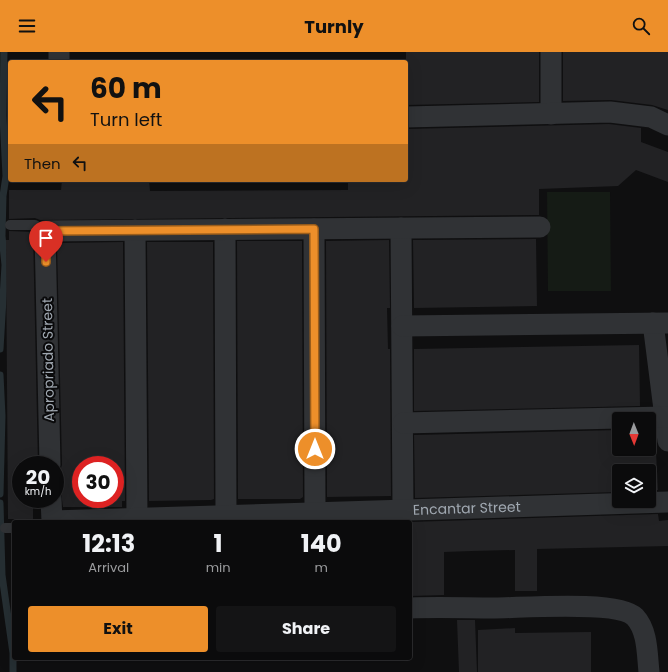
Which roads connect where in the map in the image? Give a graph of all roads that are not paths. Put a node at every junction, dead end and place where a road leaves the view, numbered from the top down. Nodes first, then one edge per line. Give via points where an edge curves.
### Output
1 (550, 52) edge
2 (551, 114) junction
3 (408, 117) edge
4 (668, 126) edge
5 (10, 225) dead end
6 (540, 227) dead end
7 (401, 228) junction
8 (225, 229) junction
9 (314, 229) junction
10 (135, 230) junction
11 (46, 231) junction
12 (661, 323) edge
13 (402, 326) junction
14 (665, 417) junction
15 (403, 423) junction
16 (668, 441) edge
17 (50, 456) edge
18 (668, 502) edge
19 (51, 508) edge
20 (403, 510) junction
21 (315, 512) junction
22 (226, 515) junction
23 (137, 518) junction
24 (51, 520) edge
25 (80, 520) edge
26 (412, 608) edge
27 (649, 672) edge

1 - 2 street
2 - 3 street
2 - 4 street via 632,113
5 - 11 lane via 35,225
6 - 7 street
7 - 9 street
7 - 13 street
8 - 9 street
8 - 10 street
8 - 22 street
9 - 21 street
10 - 11 street
10 - 23 street
11 - 17 street, Apropriado Street
12 - 13 street
12 - 14 street
13 - 15 street
14 - 15 street
14 - 16 street
15 - 20 street
18 - 20 street, Encantar Street
19 - 24 street
20 - 21 street, Encantar Street
21 - 22 street, Encantar Street
22 - 23 street, Encantar Street
23 - 25 street, Encantar Street
26 - 27 street via 559,606 618,610 635,616 644,630

